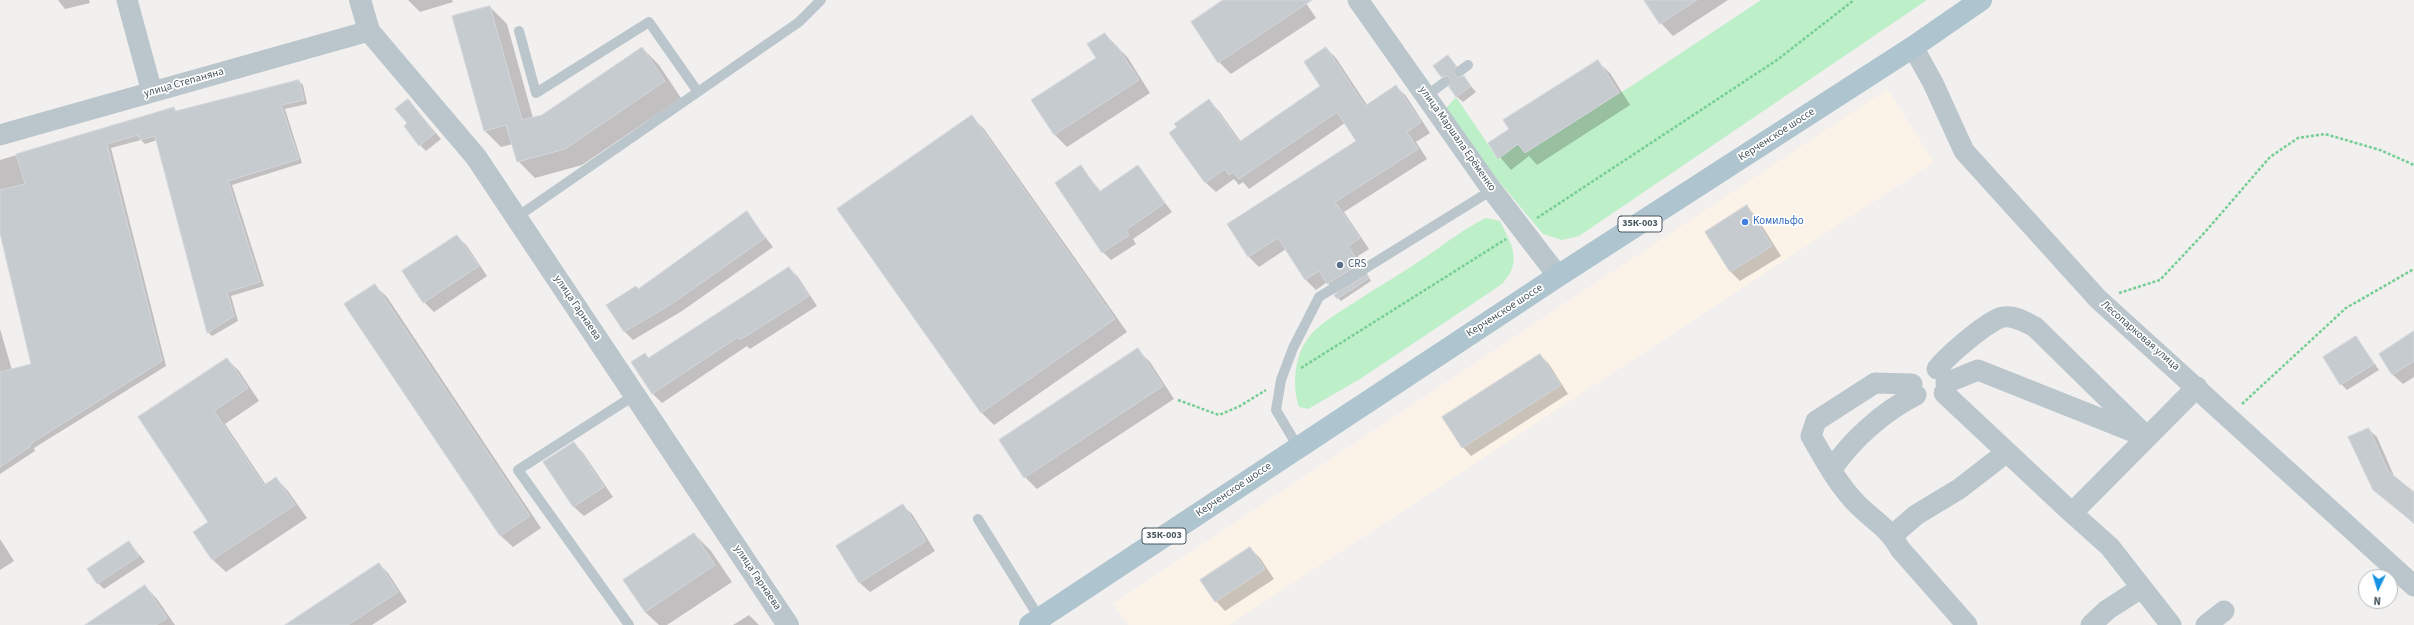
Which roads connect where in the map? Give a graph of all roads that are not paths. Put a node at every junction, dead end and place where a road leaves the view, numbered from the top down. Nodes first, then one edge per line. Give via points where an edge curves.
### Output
1 (127, 0) edge
2 (360, 0) edge
3 (822, 0) edge
4 (1358, 0) edge
5 (1981, 0) edge
6 (519, 31) dead end
7 (369, 32) junction
8 (1913, 47) junction
9 (1445, 82) dead end
10 (152, 92) junction
11 (698, 92) junction
12 (1426, 96) junction
13 (0, 135) edge
14 (1492, 190) junction
15 (517, 217) junction
16 (1558, 276) junction
17 (1943, 382) junction
18 (2196, 387) junction
19 (1914, 389) junction
20 (635, 395) junction
21 (2147, 437) junction
22 (1298, 447) junction
23 (2007, 452) junction
24 (1830, 470) junction
25 (2072, 513) junction
26 (978, 519) dead end
27 (1893, 535) junction
28 (2414, 586) edge
29 (2141, 588) junction
30 (2224, 611) dead end
31 (1038, 623) edge
32 (629, 625) edge
33 (788, 625) edge
34 (1967, 625) edge
35 (2092, 625) edge
36 (2171, 625) edge
37 (2206, 625) edge

1 - 10 street
2 - 7 street, улица Гарнаева
3 - 11 lane via 799,22
4 - 12 street, улица Маршала Ерёменко
5 - 8 main road, Керченское шоссе / 35К-003
6 - 11 lane via 536,93 649,22
7 - 10 street, улица Степаняна
7 - 15 street, улица Гарнаева via 476,157
8 - 16 main road, Керченское шоссе / 35К-003
8 - 18 street, Лесопарковая улица via 1934,82 1964,151 2098,299
9 - 12 lane
10 - 13 street, улица Степаняна
11 - 15 lane
12 - 14 street, улица Маршала Ерёменко
14 - 16 street, улица Маршала Ерёменко
14 - 22 lane via 1319,297 1293,348 1282,380 1276,410
15 - 20 street, улица Гарнаева
16 - 22 main road, Керченское шоссе / 35К-003
17 - 19 street via 1936,401 1925,401
17 - 19 street via 1926,368 1914,378
17 - 21 street via 1978,370
17 - 21 street via 1945,358 2002,317 2014,317 2035,327
17 - 23 street
18 - 21 street
18 - 28 street, Лесопарковая улица
19 - 24 street via 1843,452
19 - 24 street via 1875,383 1816,421 1811,436
20 - 32 lane via 518,470
20 - 33 street, улица Гарнаева
21 - 25 street
22 - 31 main road, Керченское шоссе / 35К-003
23 - 25 street
23 - 27 street via 1959,489 1916,515
24 - 27 street via 1858,505
25 - 29 street via 2110,547
26 - 31 lane
27 - 34 street via 1900,549
29 - 35 street via 2107,610
29 - 36 street
30 - 37 street

